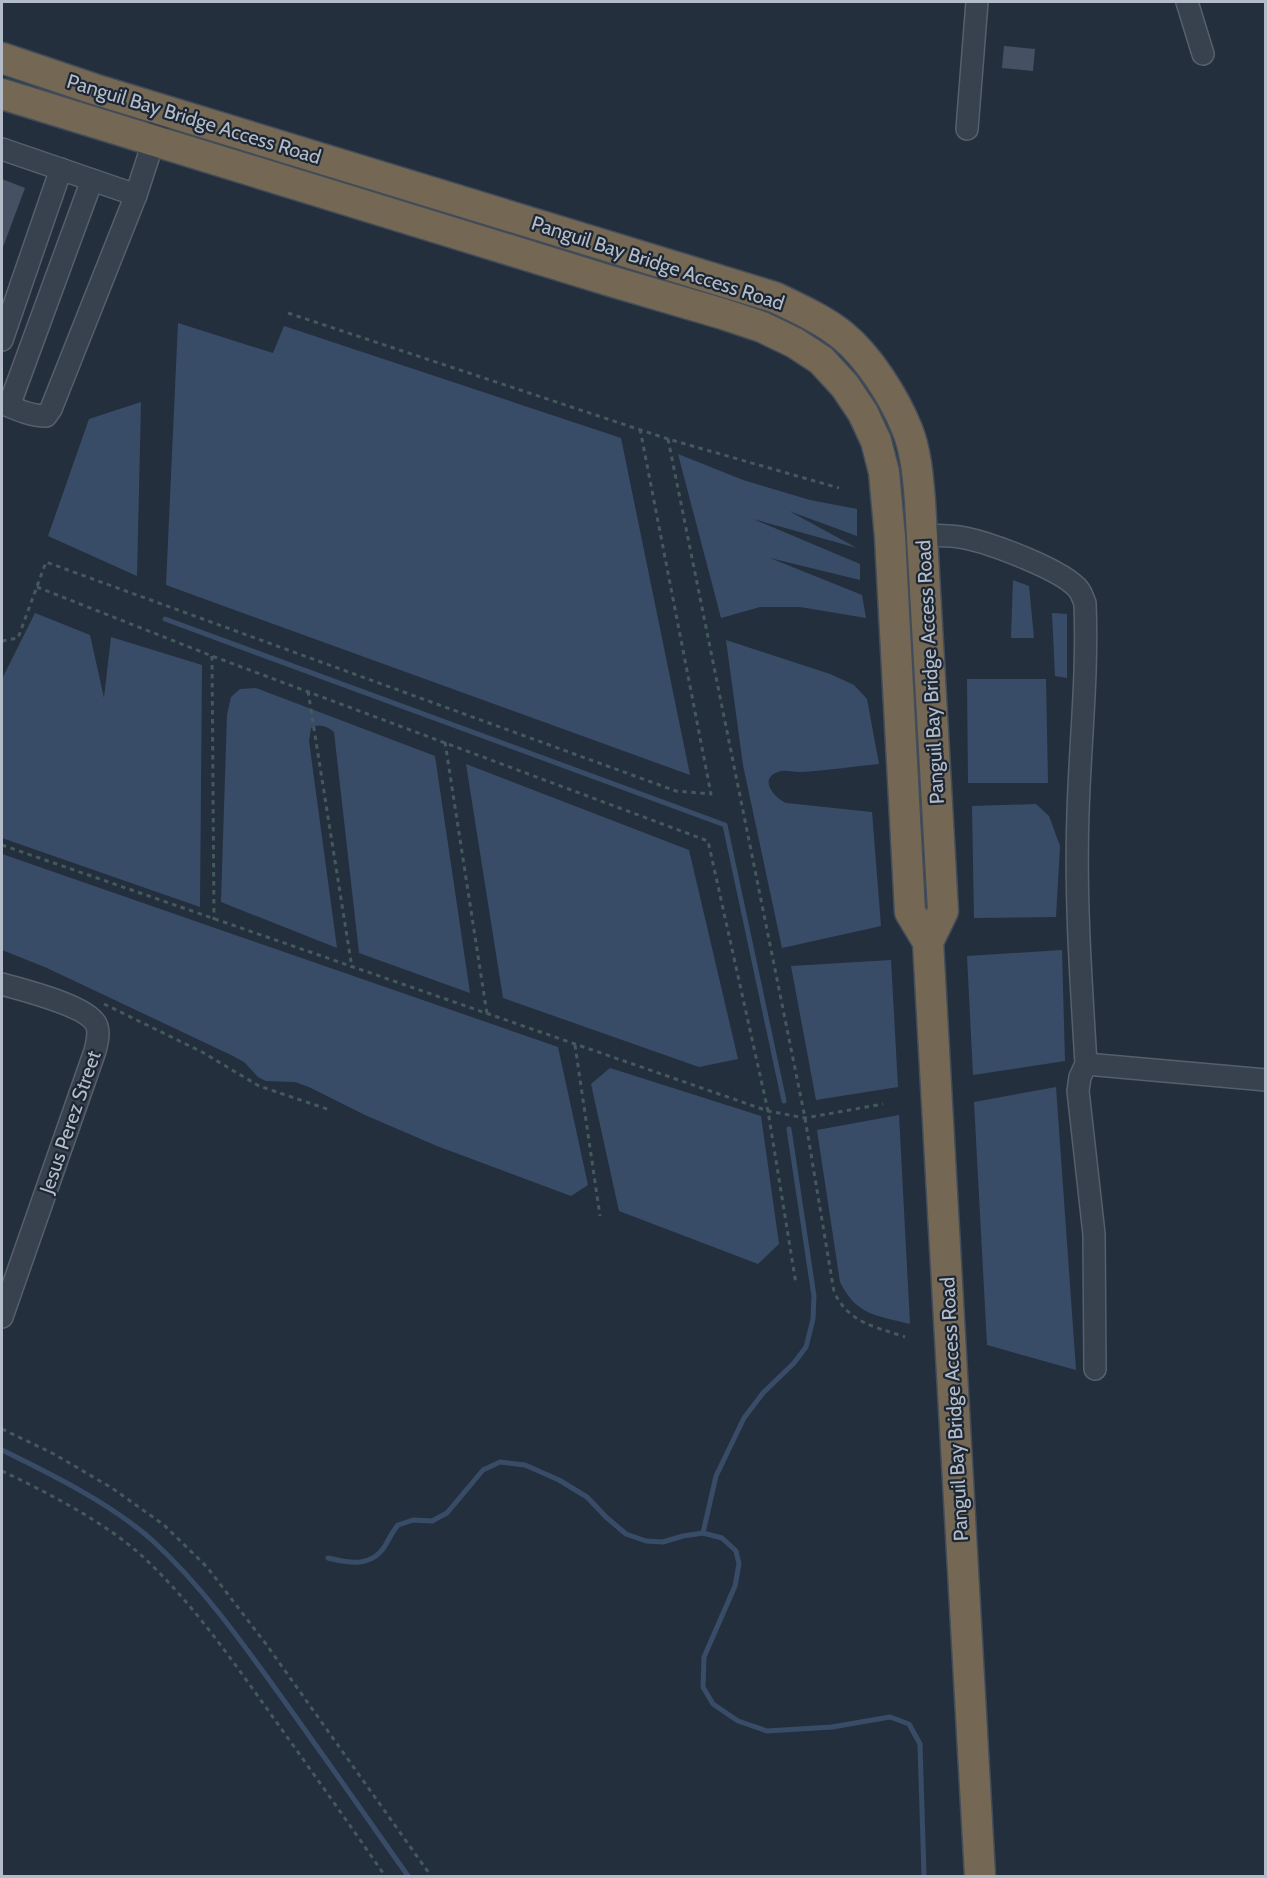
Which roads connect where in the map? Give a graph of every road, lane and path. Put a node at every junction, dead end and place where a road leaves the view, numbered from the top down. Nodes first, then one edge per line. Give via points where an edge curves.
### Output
1 (977, 2) edge
2 (1187, 2) edge
3 (1203, 54) dead end
4 (2, 58) edge
5 (2, 94) edge
6 (164, 110) junction
7 (967, 129) dead end
8 (154, 141) junction
9 (2, 149) edge
10 (61, 169) junction
11 (92, 180) junction
12 (136, 195) junction
13 (288, 313) dead end
14 (2, 340) edge
15 (5, 405) edge
16 (640, 429) junction
17 (668, 439) junction
18 (839, 488) dead end
19 (922, 536) junction
20 (37, 587) junction
21 (2, 641) edge
22 (212, 656) junction
23 (308, 692) junction
24 (445, 742) junction
25 (2, 845) edge
26 (214, 920) junction
27 (928, 942) junction
28 (352, 968) junction
29 (2, 984) edge
30 (97, 1002) dead end
31 (487, 1014) junction
32 (575, 1045) junction
33 (1086, 1064) junction
34 (1266, 1080) edge
35 (883, 1104) dead end
36 (330, 1110) dead end
37 (768, 1111) junction
38 (804, 1118) junction
39 (600, 1216) dead end
40 (796, 1284) dead end
41 (2, 1317) edge
42 (905, 1337) dead end
43 (1095, 1369) dead end
44 (2, 1429) edge
45 (2, 1471) edge
46 (385, 1876) edge
47 (431, 1876) edge
48 (980, 1876) edge

1 - 7 street
2 - 3 street
4 - 6 highway, Panguil Bay Bridge Access Road
5 - 8 highway, Panguil Bay Bridge Access Road
6 - 8 street
6 - 19 highway, Panguil Bay Bridge Access Road via 732,283 811,315 843,336 870,366 908,430 916,467
8 - 12 street
8 - 27 highway, Panguil Bay Bridge Access Road via 752,324 795,343 821,360 863,413 884,472 910,912
9 - 10 street
10 - 11 street
10 - 14 street
11 - 12 street
11 - 15 street
12 - 15 street via 51,409 46,416 39,416
13 - 16 path
16 - 17 path
16 - 20 path via 711,794 676,791 46,562
17 - 18 path
17 - 38 path
19 - 27 highway, Panguil Bay Bridge Access Road via 943,911
19 - 33 street via 946,535 984,543 1048,569 1081,591 1085,603 1077,911
20 - 21 path via 18,638
20 - 22 path
22 - 23 path
22 - 26 path
23 - 24 path
23 - 28 path
24 - 31 path
24 - 37 path via 708,841
25 - 26 path
26 - 28 path
27 - 48 highway, Panguil Bay Bridge Access Road
28 - 31 path
29 - 41 street, Jesus Perez Street via 85,1014 96,1024 98,1037
30 - 36 path via 202,1052 260,1086
31 - 32 path
32 - 37 path
32 - 39 path
33 - 34 street
33 - 43 street via 1080,1077 1078,1106 1093,1215
35 - 38 path
37 - 38 path
37 - 40 path
38 - 42 path via 834,1292 853,1317
44 - 47 path via 112,1488 164,1525 207,1567
45 - 46 path via 92,1520 139,1554 178,1592 236,1666

